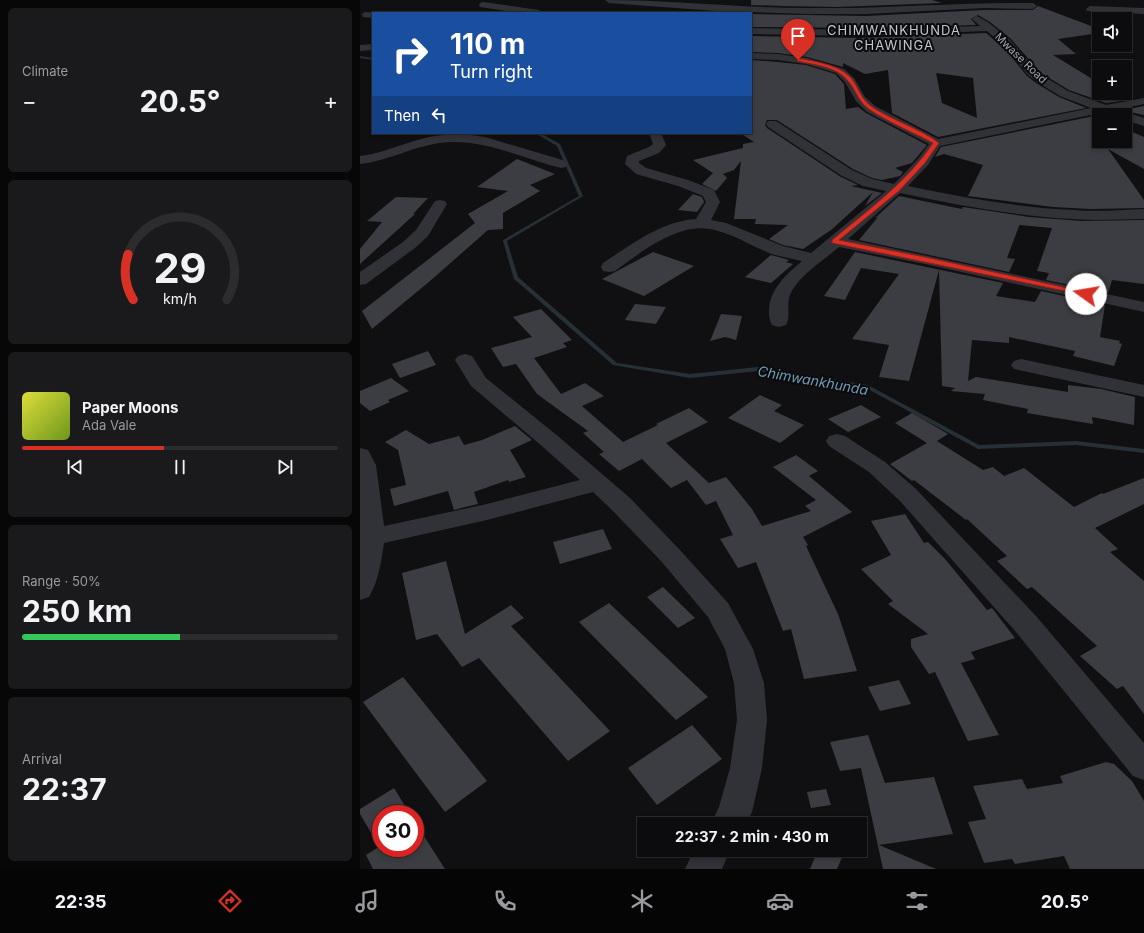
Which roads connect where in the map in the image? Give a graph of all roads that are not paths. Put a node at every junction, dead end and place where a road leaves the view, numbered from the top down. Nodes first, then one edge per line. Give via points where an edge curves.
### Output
1 (492, 0) edge
2 (609, 0) edge
3 (876, 0) edge
4 (1000, 2) edge
5 (1034, 6) dead end
6 (944, 8) junction
7 (1090, 9) dead end
8 (899, 10) junction
9 (1144, 11) edge
10 (533, 12) edge
11 (989, 28) junction
12 (752, 31) edge
13 (372, 47) edge
14 (360, 48) edge
15 (752, 56) edge
16 (1144, 101) edge
17 (1105, 108) joint
18 (1092, 111) edge
19 (1132, 118) edge
20 (1144, 122) edge
21 (772, 124) dead end
22 (655, 134) edge
23 (936, 143) junction
24 (360, 160) edge
25 (561, 164) dead end
26 (896, 190) junction
27 (440, 204) dead end
28 (1144, 214) edge
29 (702, 223) junction
30 (834, 241) junction
31 (814, 259) junction
32 (609, 267) dead end
33 (360, 280) edge
34 (1144, 307) edge
35 (779, 321) dead end
36 (464, 360) dead end
37 (1021, 365) dead end
38 (1144, 391) edge
39 (837, 441) dead end
40 (360, 455) edge
41 (598, 484) junction
42 (373, 537) junction
43 (360, 590) edge
44 (1144, 766) edge
45 (732, 817) edge
46 (710, 857) edge
47 (703, 869) edge

1 - 10 street via 483,4
2 - 8 street via 762,10
3 - 8 street
4 - 5 street
4 - 6 street
6 - 8 street
6 - 11 street, Mwase Road via 970,15
7 - 9 street
11 - 12 street via 860,33
11 - 17 street, Mwase Road via 1011,47 1041,80 1063,93
13 - 14 street
15 - 23 street via 807,61 840,71 850,80 860,99 871,108
16 - 17 street
18 - 23 street
19 - 20 street, Mwase Road
21 - 26 street via 858,180
22 - 29 street via 660,145 632,159 632,164 641,172 709,193 713,202
23 - 26 street via 923,162
24 - 25 street via 378,158 434,140 467,139 480,140
26 - 28 street via 1037,212 1075,215
26 - 30 street
27 - 33 street via 422,233
29 - 31 street via 722,226 777,250
29 - 32 street via 681,225 666,231
30 - 31 street
30 - 34 street
31 - 35 street via 792,278 782,291 777,305
36 - 41 street via 478,382
37 - 38 street
39 - 44 street via 877,467 908,495 1026,624
40 - 42 street via 369,490
41 - 42 street
41 - 45 street via 670,555 718,610 739,648 749,683 752,720 746,768
42 - 43 street
46 - 47 street

